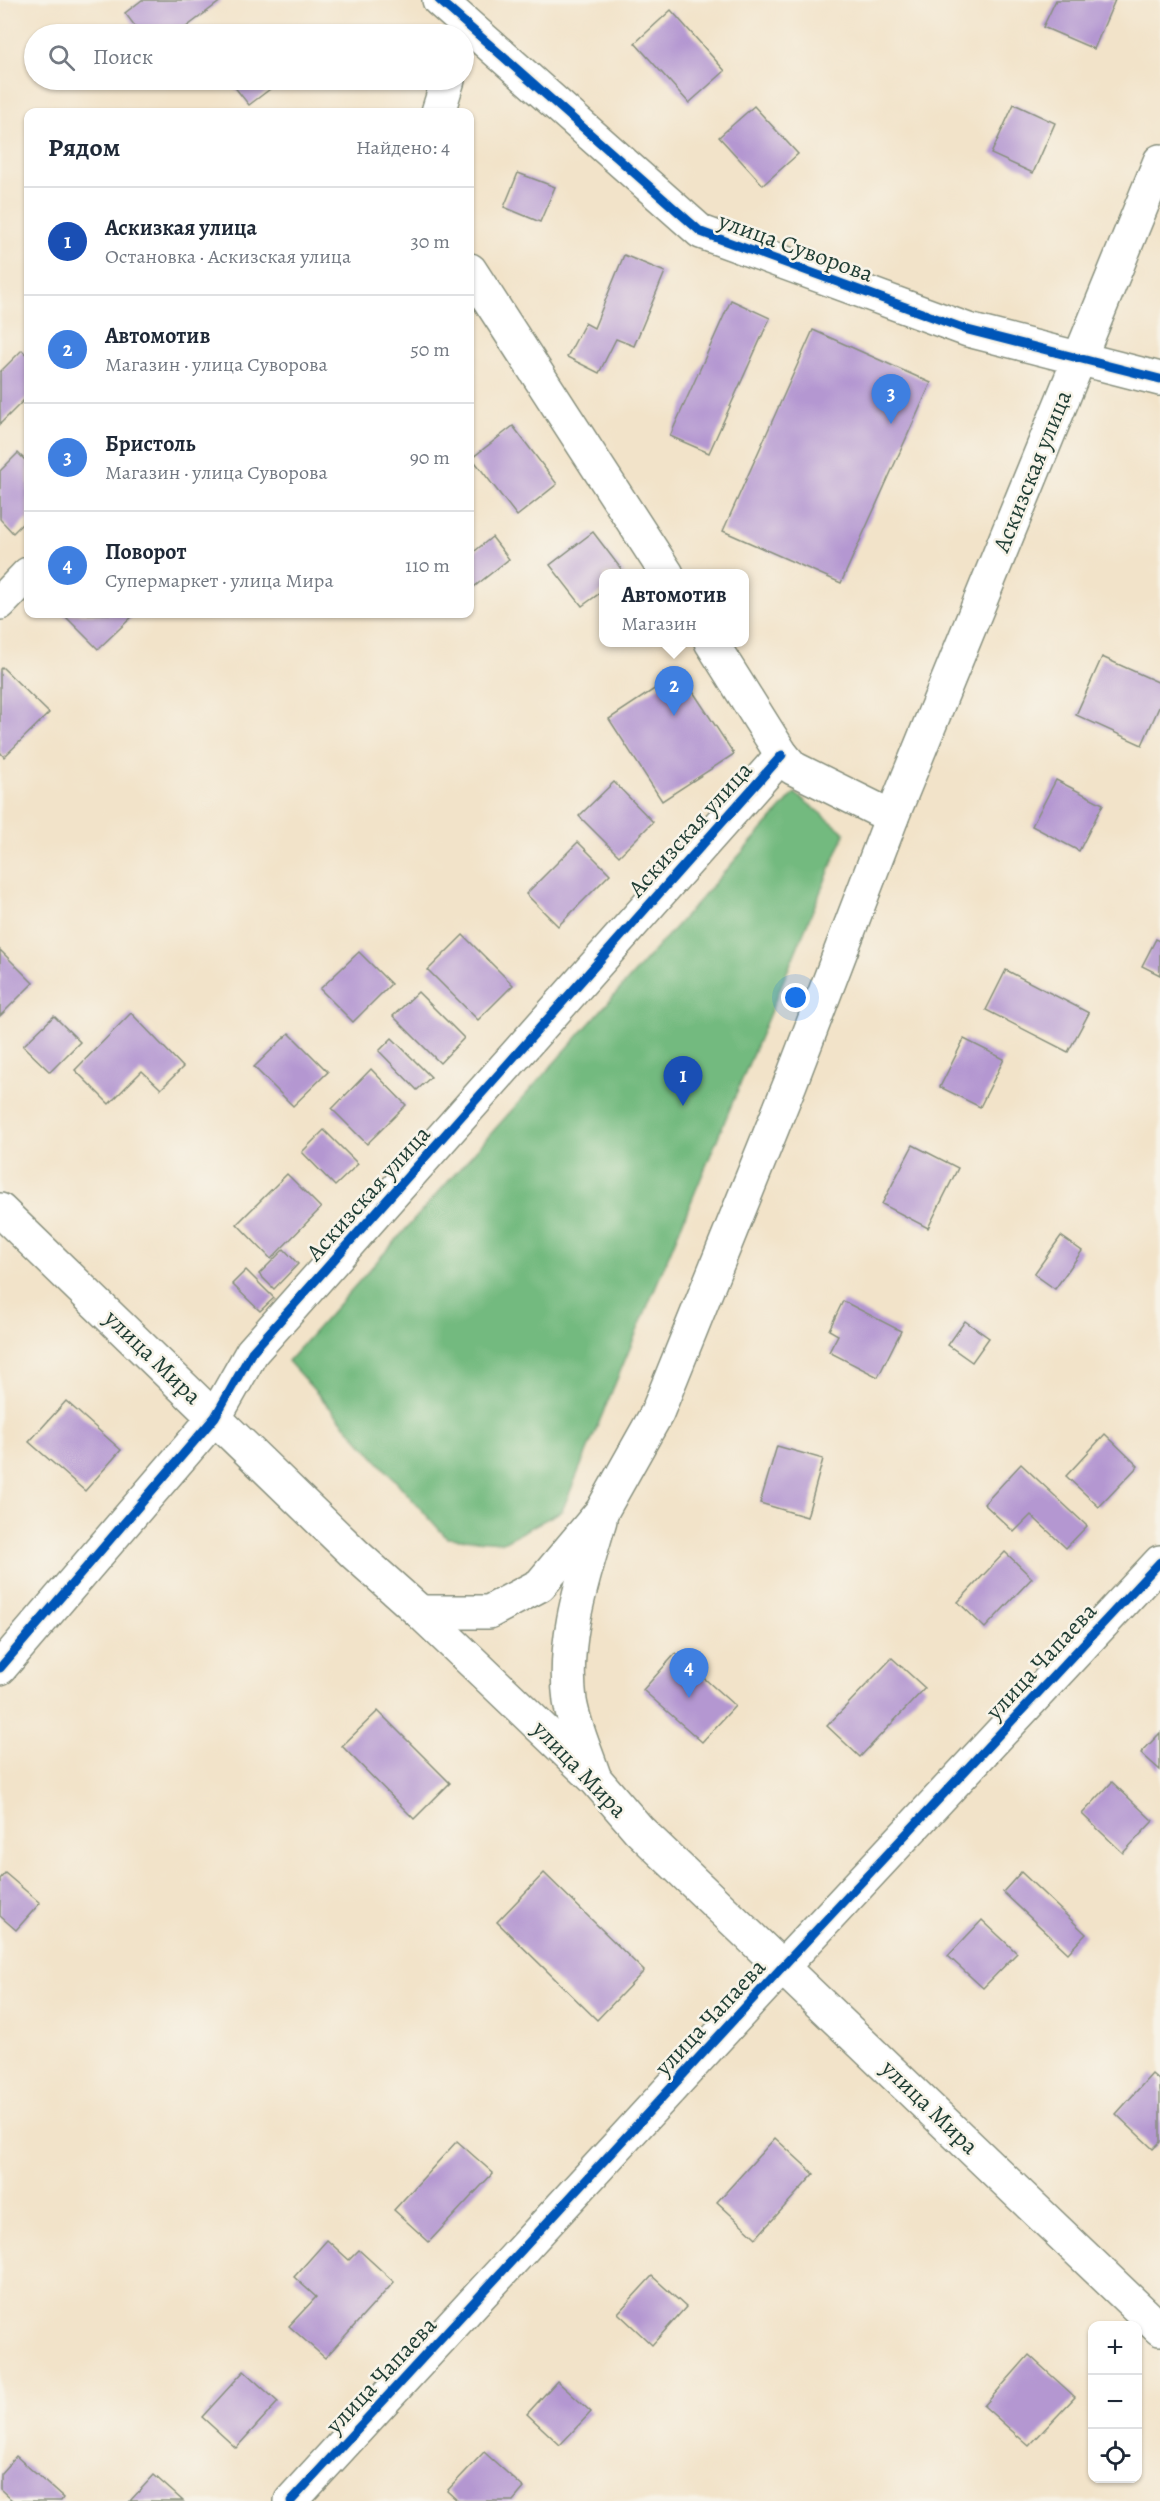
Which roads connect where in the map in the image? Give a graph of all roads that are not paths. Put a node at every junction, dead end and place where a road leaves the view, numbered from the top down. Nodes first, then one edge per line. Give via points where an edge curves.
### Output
1 (439, 0) edge
2 (466, 19) edge
3 (474, 26) edge
4 (445, 90) edge
5 (439, 108) edge
6 (1160, 161) edge
7 (474, 276) edge
8 (1078, 358) junction
9 (1160, 379) edge
10 (664, 569) edge
11 (24, 578) edge
12 (0, 603) edge
13 (714, 647) edge
14 (782, 755) junction
15 (892, 817) junction
16 (0, 1210) edge
17 (215, 1417) junction
18 (602, 1511) junction
19 (1160, 1562) edge
20 (420, 1612) junction
21 (0, 1668) edge
22 (596, 1780) junction
23 (783, 1966) junction
24 (1160, 2329) edge
25 (291, 2501) edge

1 - 2 street, улица Суворова
3 - 8 street, улица Суворова via 700,232 968,330
4 - 5 street
6 - 8 street, Аскизская улица
7 - 10 street
8 - 9 street, улица Суворова
8 - 15 street, Аскизская улица
11 - 12 street
13 - 14 street
14 - 15 street via 793,768
14 - 17 street, Аскизская улица via 252,1352
15 - 18 street, Аскизская улица via 790,1084 657,1413
16 - 17 street, улица Мира
17 - 20 street, улица Мира
17 - 21 street, Аскизская улица
18 - 20 street via 540,1585 489,1612
18 - 22 street via 572,1621 568,1669 571,1704
19 - 23 street, улица Чапаева
20 - 22 street, улица Мира
22 - 23 street, улица Мира via 639,1830
23 - 24 street, улица Мира
23 - 25 street, улица Чапаева

